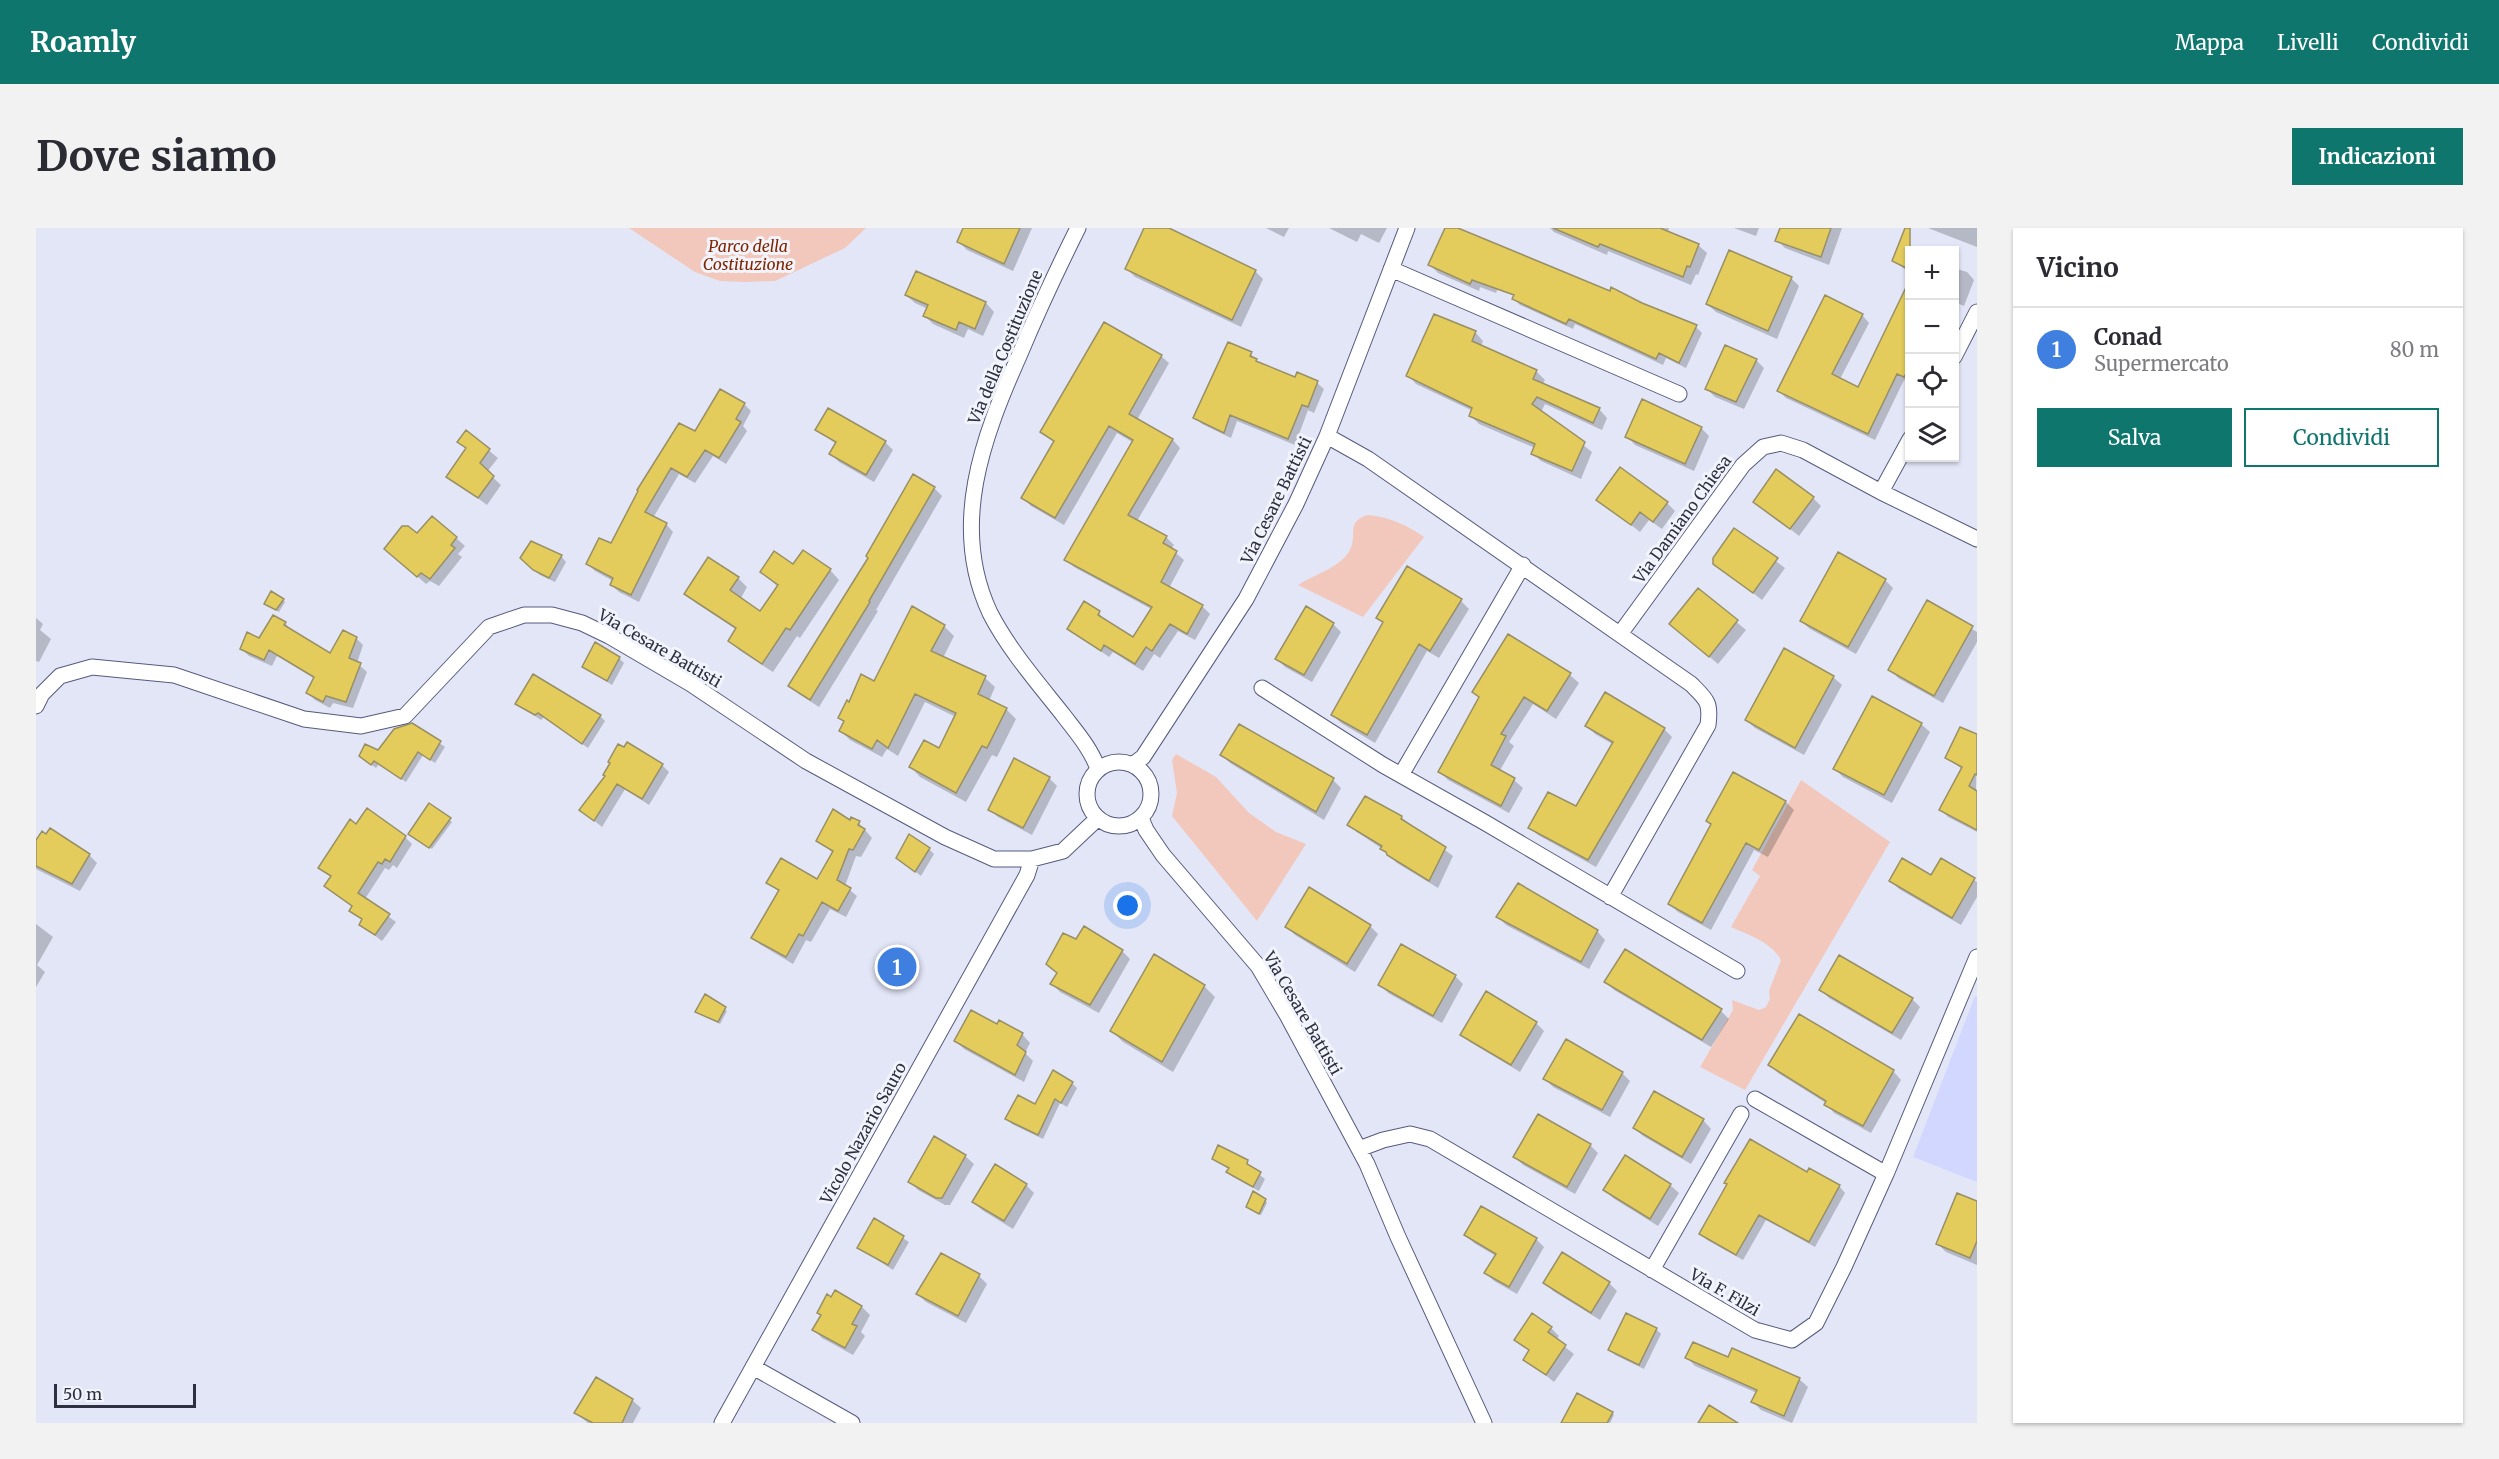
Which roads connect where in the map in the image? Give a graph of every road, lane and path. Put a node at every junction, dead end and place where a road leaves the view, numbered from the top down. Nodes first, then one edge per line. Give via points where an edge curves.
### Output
1 (1078, 228) edge
2 (1407, 228) edge
3 (1391, 269) junction
4 (1977, 312) edge
5 (1956, 354) edge
6 (1679, 394) dead end
7 (1327, 436) junction
8 (1905, 448) edge
9 (1881, 492) junction
10 (1977, 539) edge
11 (1523, 565) junction
12 (1620, 634) junction
13 (1262, 688) dead end
14 (36, 706) edge
15 (1134, 764) junction
16 (1098, 769) junction
17 (1401, 775) junction
18 (1098, 818) junction
19 (1141, 818) junction
20 (1032, 859) junction
21 (1610, 897) junction
22 (1977, 957) edge
23 (1737, 971) dead end
24 (1755, 1099) dead end
25 (1741, 1114) dead end
26 (1359, 1149) junction
27 (1886, 1174) junction
28 (1652, 1270) junction
29 (753, 1367) junction
30 (722, 1423) edge
31 (852, 1423) edge
32 (1484, 1423) edge

1 - 16 street, Via della Costituzione via 996,407 979,459 971,535 977,572 990,612 1094,757
2 - 3 street, Via Cesare Battisti
3 - 6 street
3 - 7 street, Via Cesare Battisti
4 - 5 street
7 - 11 street via 1368,459
7 - 15 street, Via Cesare Battisti via 1246,599 1143,757
8 - 9 street
9 - 10 street, Via Damiano Chiesa
9 - 12 street, Via Damiano Chiesa via 1803,450 1781,443 1763,447 1743,465
11 - 12 street
11 - 17 street
12 - 21 street via 1691,684 1710,708 1708,725
13 - 17 street
14 - 20 street, Via Cesare Battisti via 60,676 92,667 174,675 304,719 361,726 405,716 489,627 524,615 552,615 609,636 691,684 806,761 945,837 994,859
15 - 16 street via 1115,762
15 - 19 street via 1151,789 1151,800
16 - 18 street via 1087,788 1091,809
17 - 21 street
18 - 19 street via 1114,825
18 - 20 street, Via Cesare Battisti via 1063,851
19 - 26 street, Via Cesare Battisti via 1163,855 1258,966
20 - 29 street, Vicolo Nazario Sauro via 1027,875
21 - 23 street
22 - 27 street, Via F. Filzi
24 - 27 street
25 - 28 street
26 - 28 street, Via F. Filzi via 1410,1134 1430,1139
26 - 32 street, Via Cesare Battisti
27 - 28 street, Via F. Filzi via 1816,1323 1792,1340 1755,1330
29 - 30 street, Vicolo Nazario Sauro
29 - 31 street

